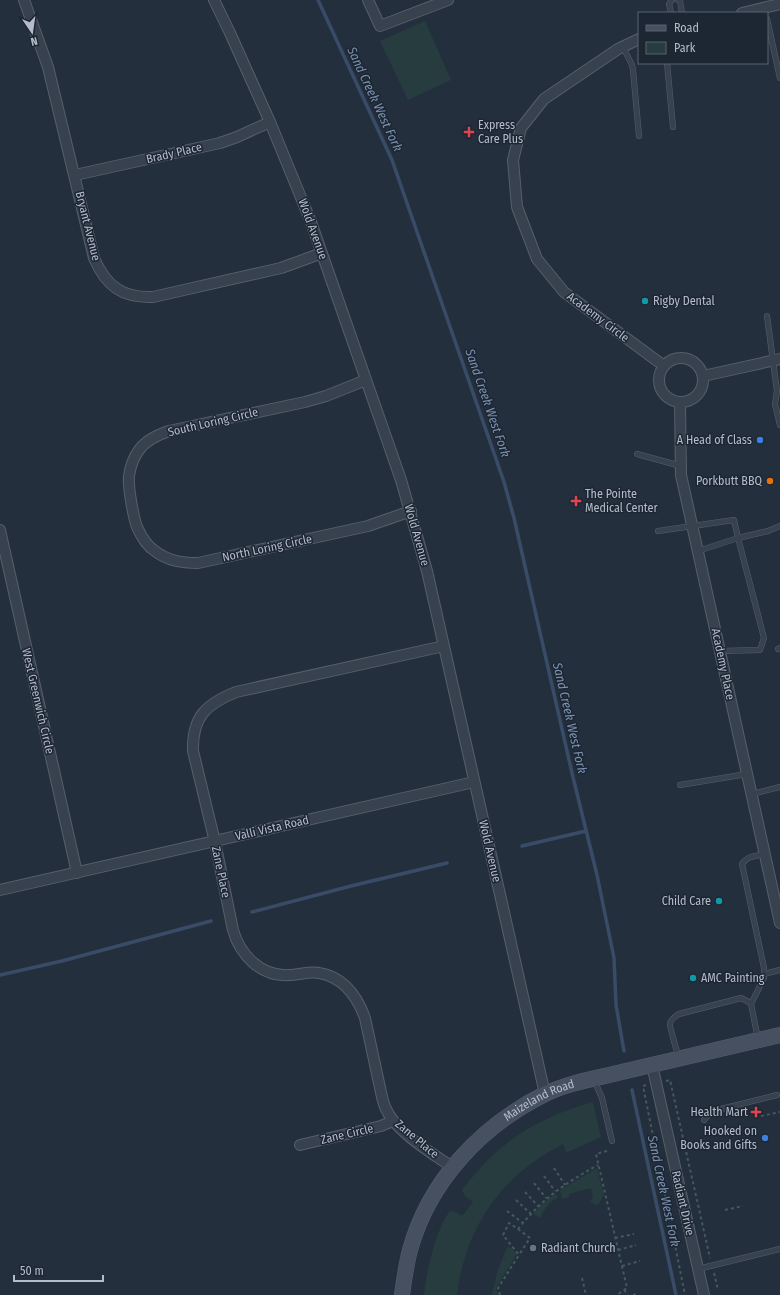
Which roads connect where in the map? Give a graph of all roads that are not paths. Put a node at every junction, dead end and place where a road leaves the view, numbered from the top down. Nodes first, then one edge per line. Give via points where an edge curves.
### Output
1 (24, 0) edge
2 (214, 0) edge
3 (368, 0) edge
4 (448, 0) edge
5 (672, 0) edge
6 (678, 0) edge
7 (780, 4) edge
8 (765, 10) edge
9 (671, 12) edge
10 (682, 12) edge
11 (750, 12) edge
12 (768, 24) edge
13 (638, 40) edge
14 (623, 47) junction
15 (667, 64) edge
16 (780, 78) edge
17 (270, 122) junction
18 (673, 127) dead end
19 (639, 136) dead end
20 (75, 175) junction
21 (322, 254) junction
22 (767, 316) dead end
23 (776, 360) edge
24 (664, 366) junction
25 (703, 376) junction
26 (366, 380) junction
27 (680, 403) junction
28 (777, 403) edge
29 (780, 425) edge
30 (637, 454) dead end
31 (681, 466) junction
32 (411, 512) junction
33 (137, 526) joint
34 (692, 526) junction
35 (780, 526) edge
36 (0, 530) edge
37 (658, 531) dead end
38 (738, 538) junction
39 (698, 551) junction
40 (444, 646) junction
41 (720, 651) junction
42 (747, 774) junction
43 (474, 782) junction
44 (680, 785) dead end
45 (780, 787) edge
46 (752, 794) junction
47 (214, 842) junction
48 (765, 854) junction
49 (77, 873) junction
50 (0, 890) edge
51 (780, 920) edge
52 (780, 970) edge
53 (764, 974) junction
54 (751, 1003) junction
55 (780, 1035) edge
56 (758, 1040) junction
57 (679, 1059) junction
58 (652, 1065) junction
59 (594, 1079) junction
60 (545, 1094) junction
61 (777, 1095) dead end
62 (704, 1120) dead end
63 (393, 1121) junction
64 (612, 1141) dead end
65 (300, 1145) dead end
66 (452, 1167) junction
67 (780, 1249) edge
68 (698, 1269) junction
69 (402, 1295) edge
70 (704, 1295) edge

1 - 20 street, Bryant Avenue via 48,67
2 - 17 street, Wold Avenue
3 - 4 street via 380,26
5 - 9 lane via 669,4
6 - 10 lane
7 - 8 street
8 - 11 street
12 - 16 lane
13 - 14 street, Academy Circle
14 - 19 lane via 633,70
14 - 24 street, Academy Circle via 544,99 521,128 513,160 517,207 537,259 564,292
15 - 18 lane
17 - 20 street, Brady Place via 220,143
17 - 21 street, Wold Avenue
20 - 21 street, Bryant Avenue via 94,258 100,272 108,282 129,294 153,297 281,268
21 - 26 street, Wold Avenue
22 - 23 lane
23 - 25 street
23 - 28 lane
24 - 25 street via 677,358 688,359 695,363
24 - 27 street via 658,382 660,390 672,401
25 - 27 street via 703,384 695,398
26 - 32 street, Wold Avenue
26 - 33 street, South Loring Circle via 305,402 155,436 138,451 129,474
27 - 31 street, Academy Place
28 - 29 lane
30 - 31 lane
31 - 34 street, Academy Place
32 - 33 street, North Loring Circle via 368,526 198,563 181,563 154,551 144,541
32 - 40 street, Wold Avenue
34 - 37 lane
34 - 38 lane via 734,520
34 - 39 street, Academy Place
35 - 38 lane
36 - 49 street, West Greenwich Circle
38 - 39 lane
38 - 41 lane via 764,638 760,650
39 - 41 street, Academy Place
40 - 43 street, Wold Avenue
40 - 47 street, Zane Place via 236,692 211,706 200,716 195,727 193,751
41 - 42 street, Academy Place
42 - 44 lane
42 - 46 street, Academy Place
43 - 47 street, Valli Vista Road
43 - 60 street, Wold Avenue
45 - 46 lane
46 - 48 street, Academy Place
47 - 49 street, Valli Vista Road
47 - 63 street, Zane Place via 233,930 245,955 264,970 276,974 319,973 344,983 361,1007 365,1018 382,1097
48 - 51 street, Academy Place
48 - 53 lane via 748,858 742,864
49 - 50 street, Valli Vista Road
52 - 53 lane
53 - 54 lane
54 - 56 lane
54 - 57 lane via 741,998 674,1017 670,1022 670,1030
55 - 56 main road, Maizeland Road
56 - 57 main road, Maizeland Road
57 - 58 main road, Maizeland Road
58 - 59 main road, Maizeland Road
58 - 68 street, Radiant Drive
59 - 60 main road, Maizeland Road
59 - 64 lane via 602,1098
60 - 66 main road, Maizeland Road via 488,1131
61 - 62 lane via 712,1111
63 - 65 street, Zane Circle
63 - 66 street, Zane Place
66 - 69 main road, Maizeland Road via 428,1204 418,1226 410,1250
67 - 68 lane
68 - 70 street, Radiant Drive

